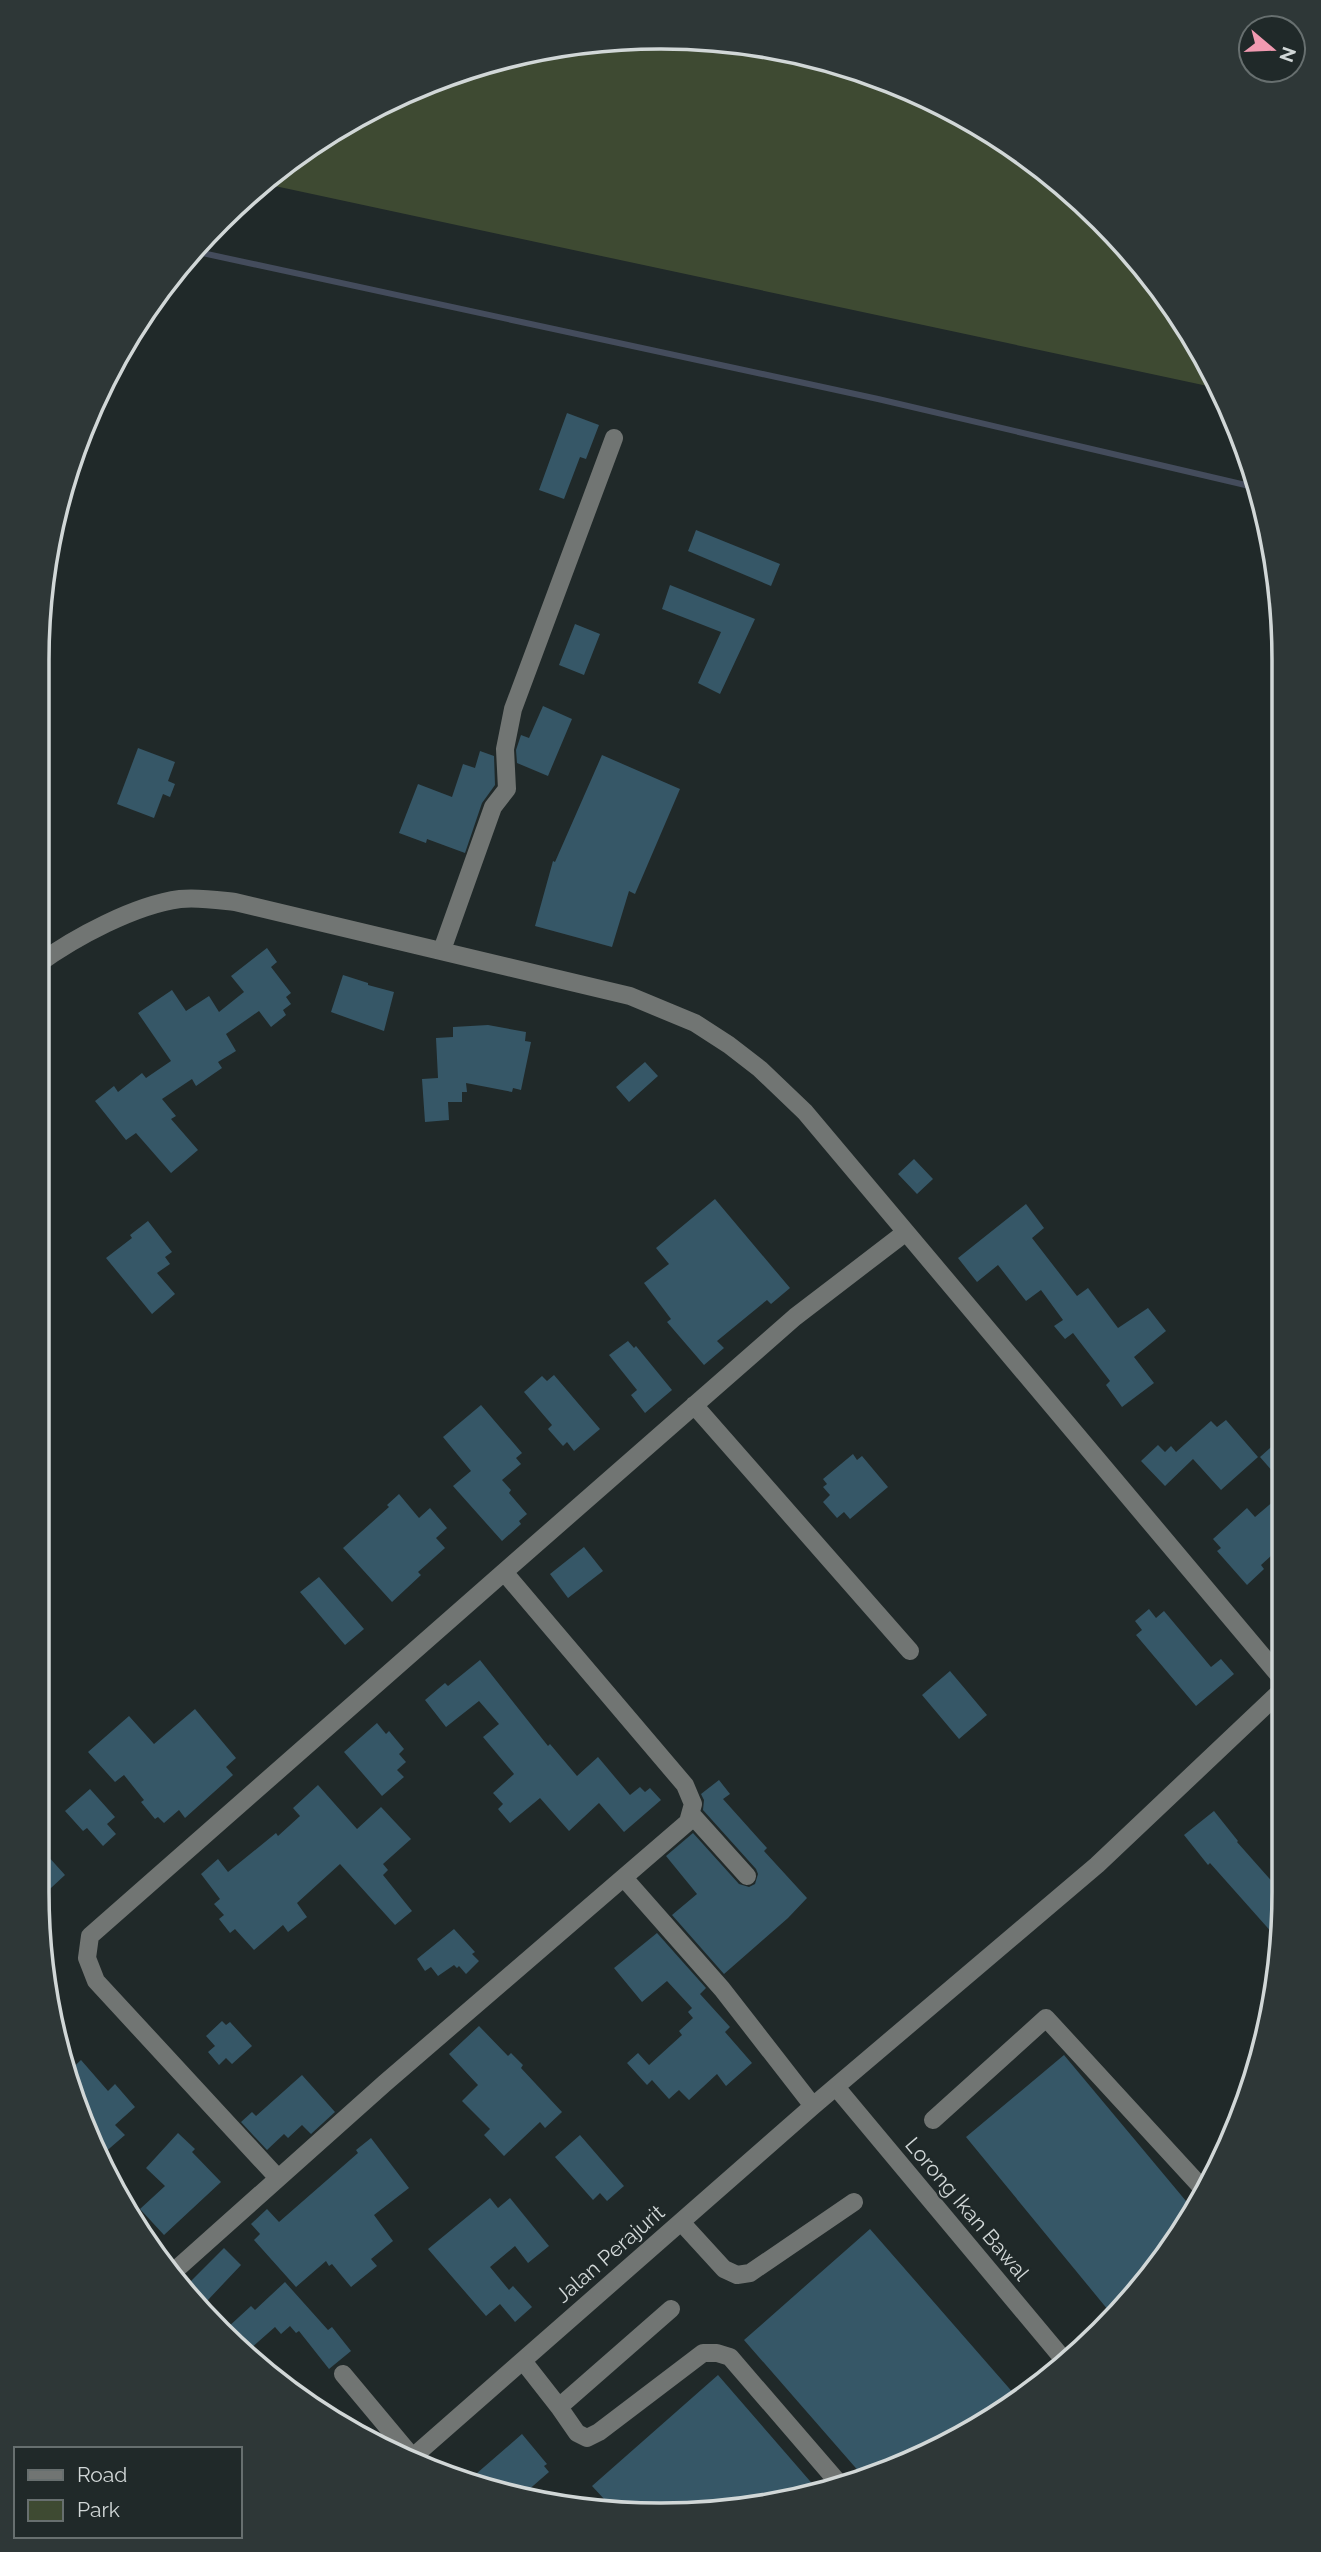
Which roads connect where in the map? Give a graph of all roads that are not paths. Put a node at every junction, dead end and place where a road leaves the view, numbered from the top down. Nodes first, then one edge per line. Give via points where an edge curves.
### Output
1 (614, 438) dead end
2 (442, 950) junction
3 (49, 958) edge
4 (906, 1232) junction
5 (694, 1405) junction
6 (505, 1572) junction
7 (910, 1651) dead end
8 (1272, 1667) edge
9 (1272, 1699) edge
10 (692, 1815) junction
11 (747, 1876) dead end
12 (624, 1878) junction
13 (836, 2087) junction
14 (813, 2105) junction
15 (933, 2120) dead end
16 (278, 2178) junction
17 (1198, 2183) edge
18 (854, 2202) dead end
19 (681, 2222) junction
20 (180, 2266) dead end
21 (671, 2309) dead end
22 (1059, 2355) edge
23 (523, 2361) junction
24 (343, 2374) dead end
25 (559, 2407) junction
26 (406, 2447) edge
27 (415, 2451) edge
28 (834, 2478) edge

1 - 2 street via 513,709 505,749 507,789 493,807
2 - 3 street via 235,902 183,898 134,909
2 - 4 street via 630,996 695,1023 760,1069 805,1112
4 - 5 street via 794,1317
4 - 8 street
5 - 6 street
5 - 7 street
6 - 10 street via 685,1785
6 - 16 street via 90,1936 87,1958 96,1981
9 - 13 street, Jalan Perajurit via 1097,1865
10 - 11 street
10 - 12 street
12 - 14 street via 722,1989
12 - 16 street
13 - 14 street, Jalan Perajurit
13 - 22 street, Lorong Ikan Bawal
14 - 19 street, Jalan Perajurit
15 - 17 street via 1046,2018
16 - 20 street
18 - 19 street via 750,2273 737,2275 724,2269
19 - 23 street, Jalan Perajurit
21 - 25 street
23 - 25 street
23 - 27 street, Jalan Perajurit
24 - 26 street
25 - 28 street via 577,2433 587,2438 703,2353 717,2353 730,2357

